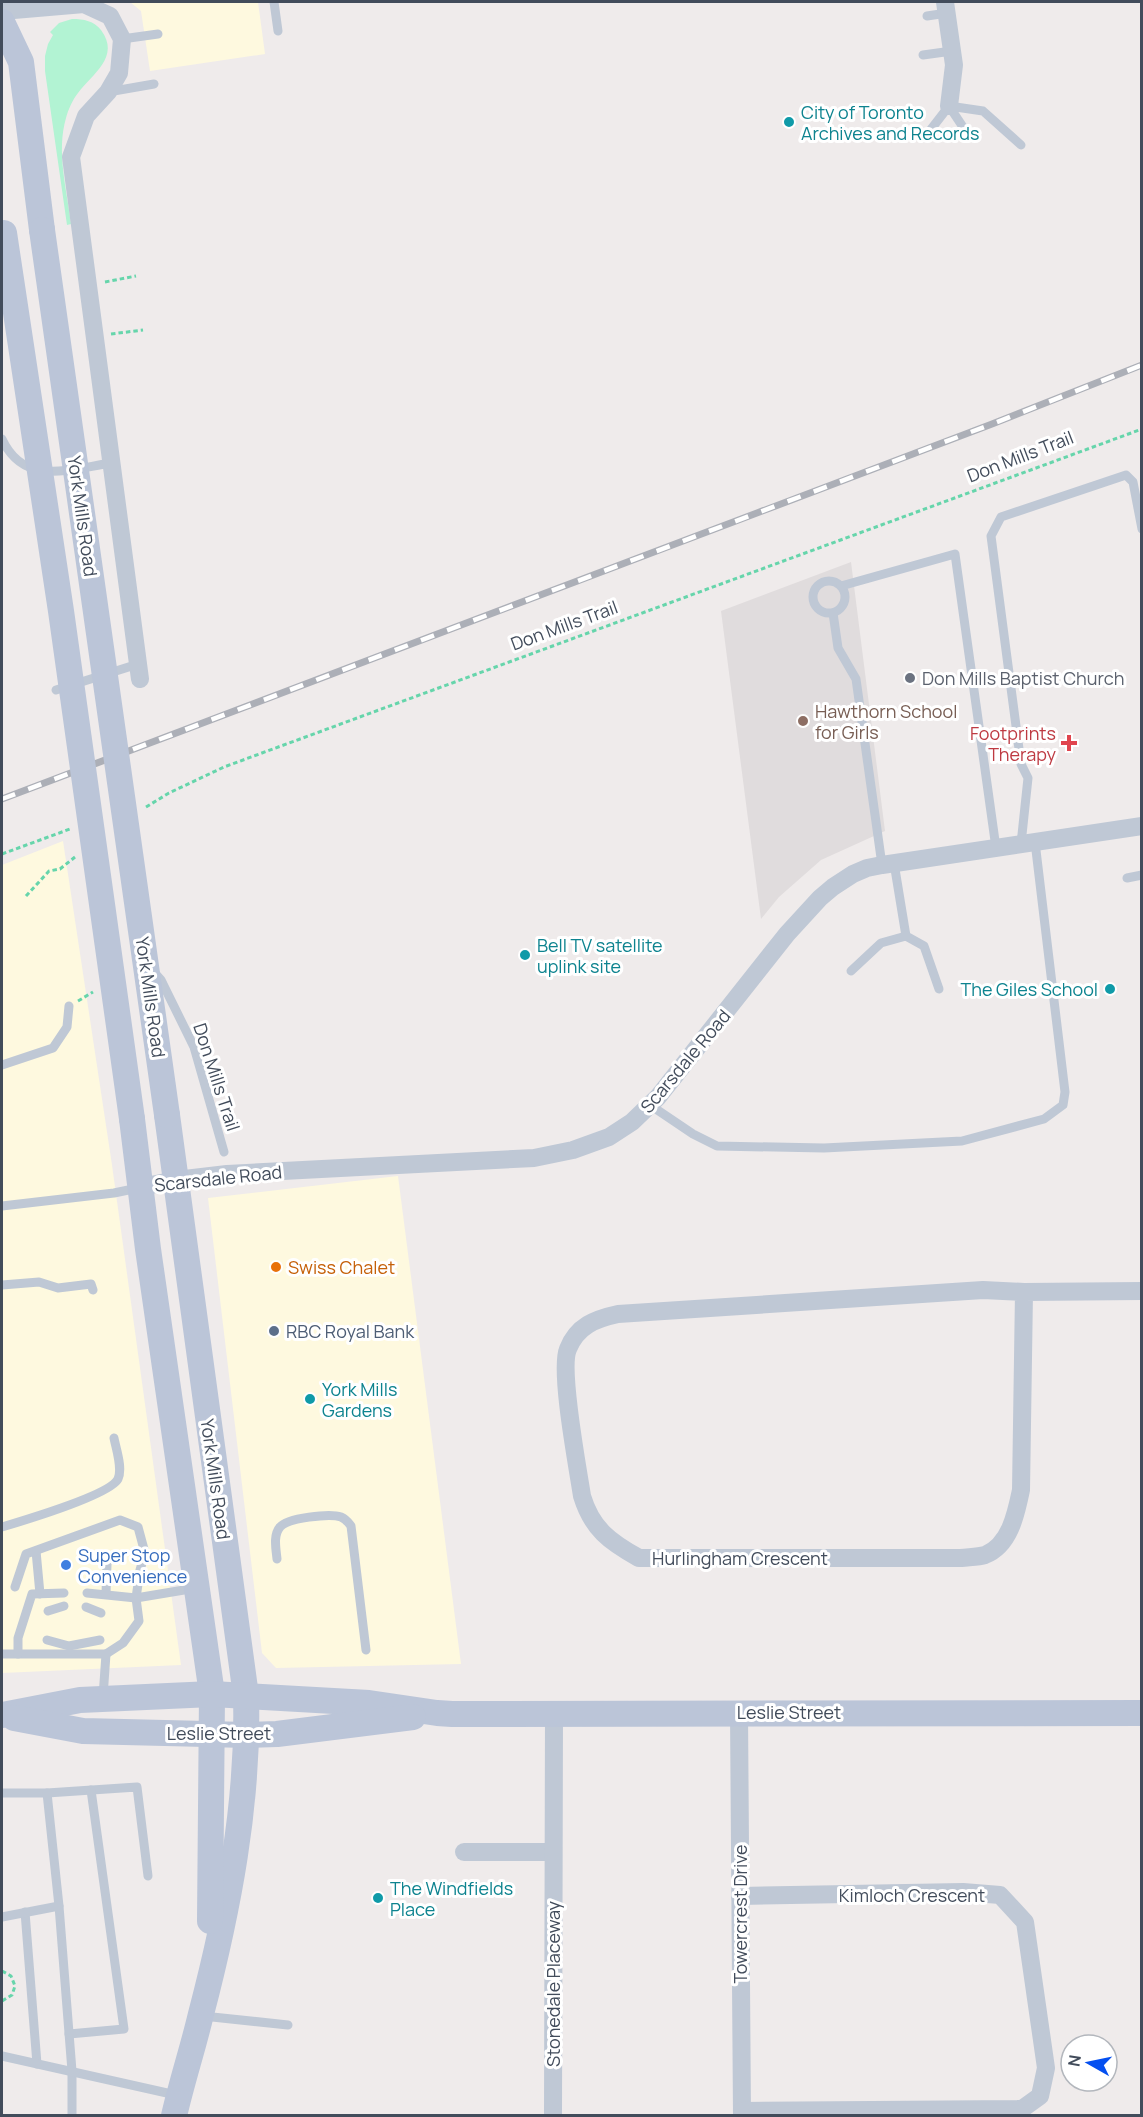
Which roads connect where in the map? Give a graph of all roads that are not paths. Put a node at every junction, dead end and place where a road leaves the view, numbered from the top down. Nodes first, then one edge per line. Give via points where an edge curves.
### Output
1 (274, 2) edge
2 (946, 7) edge
3 (2, 11) edge
4 (927, 16) dead end
5 (2, 22) edge
6 (278, 31) dead end
7 (158, 34) dead end
8 (122, 39) junction
9 (952, 51) junction
10 (923, 55) dead end
11 (154, 84) dead end
12 (108, 92) junction
13 (949, 106) junction
14 (969, 136) dead end
15 (925, 137) dead end
16 (1021, 145) dead end
17 (3, 225) edge
18 (2, 439) edge
19 (111, 463) junction
20 (1142, 529) edge
21 (842, 586) junction
22 (833, 613) junction
23 (139, 672) joint
24 (56, 690) dead end
25 (118, 815) dead end
26 (1142, 826) edge
27 (1028, 843) junction
28 (996, 848) junction
29 (888, 864) junction
30 (1142, 875) edge
31 (1127, 878) dead end
32 (906, 936) junction
33 (851, 971) dead end
34 (939, 989) dead end
35 (69, 1006) dead end
36 (2, 1065) edge
37 (650, 1105) junction
38 (224, 1152) dead end
39 (176, 1180) junction
40 (141, 1187) junction
41 (2, 1206) edge
42 (2, 1285) edge
43 (93, 1290) dead end
44 (1142, 1291) edge
45 (1024, 1292) junction
46 (114, 1438) dead end
47 (2, 1527) edge
48 (36, 1551) junction
49 (277, 1559) dead end
50 (107, 1564) dead end
51 (15, 1587) dead end
52 (196, 1588) junction
53 (40, 1593) junction
54 (64, 1593) dead end
55 (87, 1593) dead end
56 (106, 1594) junction
57 (136, 1598) junction
58 (64, 1606) dead end
59 (86, 1607) dead end
60 (48, 1611) dead end
61 (101, 1614) dead end
62 (47, 1640) dead end
63 (84, 1640) dead end
64 (100, 1640) dead end
65 (67, 1647) junction
66 (366, 1650) dead end
67 (105, 1653) junction
68 (2, 1654) edge
69 (18, 1654) junction
70 (212, 1694) junction
71 (246, 1696) junction
72 (103, 1699) junction
73 (739, 1712) junction
74 (437, 1713) junction
75 (1142, 1713) edge
76 (2, 1715) edge
77 (554, 1715) junction
78 (212, 1734) junction
79 (247, 1735) junction
80 (91, 1790) junction
81 (2, 1793) edge
82 (48, 1793) junction
83 (464, 1852) dead end
84 (552, 1852) junction
85 (148, 1876) dead end
86 (740, 1896) junction
87 (59, 1906) junction
88 (25, 1912) junction
89 (2, 1917) edge
90 (211, 1976) junction
91 (201, 2016) junction
92 (288, 2025) dead end
93 (69, 2034) junction
94 (2, 2056) edge
95 (37, 2064) junction
96 (72, 2071) junction
97 (176, 2106) edge
98 (742, 2113) edge
99 (72, 2115) edge
100 (553, 2115) edge

1 - 6 lane
2 - 4 lane
2 - 9 street
3 - 8 street via 84,4 110,16
5 - 39 main road, York Mills Road, bridge via 21,62
7 - 8 lane
8 - 12 street, York Mills Road via 119,73
9 - 10 lane
9 - 13 street
11 - 12 lane
12 - 19 street, York Mills Road via 86,116 71,157
13 - 14 lane
13 - 15 lane
13 - 16 lane via 982,111
17 - 40 main road, York Mills Road, bridge
18 - 19 lane via 14,458 30,469 50,472
19 - 23 street, York Mills Road
20 - 27 lane via 1133,482 1126,475 1001,517 991,536 1021,764 1028,778
21 - 22 lane via 844,603
21 - 22 lane via 826,581 813,591 817,609
21 - 28 lane via 955,554
22 - 29 lane via 838,648 856,680
23 - 24 lane
25 - 38 lane, Don Mills Trail via 140,957 161,980 194,1047
26 - 27 street, Scarsdale Road
27 - 28 street, Scarsdale Road
27 - 37 lane via 1065,1092 1063,1105 1044,1119 962,1141 824,1148 717,1146
28 - 29 street, Scarsdale Road
29 - 32 lane
29 - 37 street, Scarsdale Road via 853,874 820,898
30 - 31 lane
32 - 33 lane via 881,943
32 - 34 lane via 924,946
35 - 36 lane via 67,1027 53,1048
37 - 39 street, Scarsdale Road via 609,1137 540,1158
39 - 40 street, Scarsdale Road
39 - 71 main road, York Mills Road
40 - 41 lane
40 - 52 main road, York Mills Road
42 - 43 lane via 39,1282 58,1288 91,1284
44 - 45 street, Hurlingham Crescent
45 - 45 street, Hurlingham Crescent via 983,1290 598,1318 584,1326 566,1352 567,1391 587,1512 602,1533 639,1558 986,1555 1000,1544 1016,1518 1021,1490
46 - 47 lane via 120,1472 110,1487 62,1508
48 - 51 lane via 26,1554
48 - 53 lane
48 - 57 lane via 120,1520 138,1527 145,1553
49 - 66 lane via 276,1537 286,1521 326,1516 347,1520 351,1526
50 - 56 lane
52 - 57 lane
52 - 70 main road, York Mills Road
53 - 54 lane
53 - 69 lane via 32,1594 18,1638
55 - 56 lane
56 - 57 lane
57 - 67 lane via 139,1621 123,1643
58 - 60 lane
59 - 61 lane
62 - 65 lane
63 - 65 lane
64 - 65 lane
65 - 67 lane
65 - 69 lane
67 - 72 lane
68 - 69 lane
70 - 71 main road, Leslie Street
70 - 72 main road, Leslie Street
70 - 78 main road, York Mills Road
71 - 74 main road, Leslie Street via 369,1702
71 - 79 main road, York Mills Road
72 - 76 main road, Leslie Street
73 - 75 main road, Leslie Street
73 - 77 main road, Leslie Street
73 - 86 street, Towercrest Drive
74 - 77 main road, Leslie Street
74 - 79 main road, Leslie Street
76 - 78 main road, Leslie Street via 82,1731
77 - 84 street, Stonedale Placeway
78 - 79 main road, Leslie Street
78 - 90 main road, York Mills Road
79 - 90 main road, York Mills Road via 234,1859
80 - 82 lane
80 - 85 lane via 137,1787
80 - 93 lane via 124,2029
81 - 82 lane
82 - 87 lane
83 - 84 street
84 - 100 street, Stonedale Placeway
86 - 98 street, Towercrest Drive
86 - 98 street, Kimloch Crescent via 963,1892 1000,1895 1025,1922 1047,2068 1040,2096 1022,2109
87 - 88 lane
87 - 93 lane
88 - 89 lane
88 - 95 lane
90 - 91 main road, York Mills Road
91 - 92 lane
91 - 97 main road, York Mills Road
93 - 96 lane
94 - 95 lane
95 - 96 lane
96 - 97 lane
96 - 99 lane

